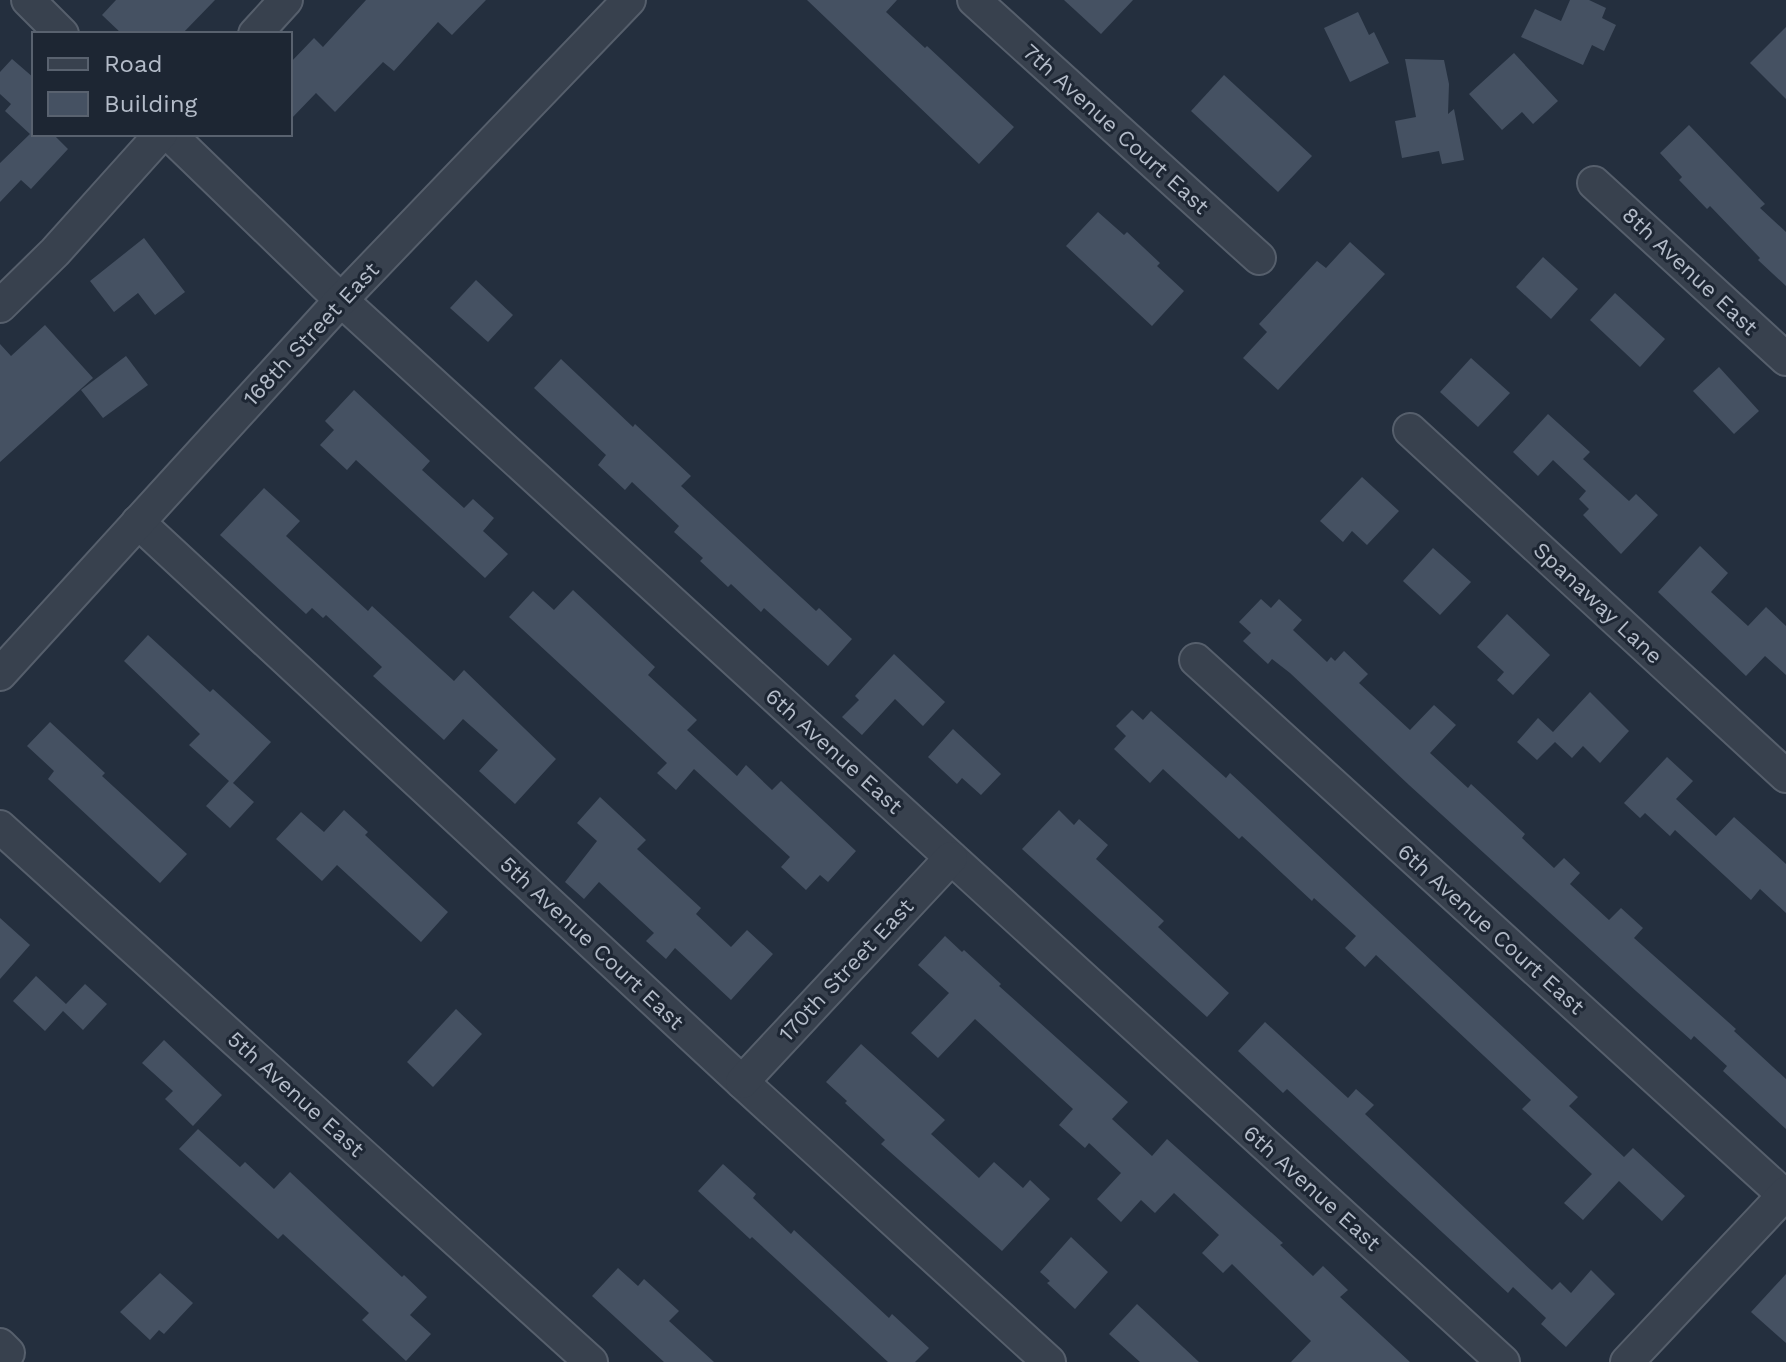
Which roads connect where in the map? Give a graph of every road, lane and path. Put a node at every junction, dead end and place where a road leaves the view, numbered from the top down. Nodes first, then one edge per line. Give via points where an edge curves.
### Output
1 (28, 0) edge
2 (286, 0) edge
3 (629, 0) edge
4 (974, 0) edge
5 (60, 32) edge
6 (257, 32) edge
7 (159, 136) edge
8 (171, 136) edge
9 (1594, 183) dead end
10 (1259, 258) dead end
11 (341, 300) junction
12 (0, 306) edge
13 (1786, 359) edge
14 (1410, 430) dead end
15 (138, 522) junction
16 (1196, 660) dead end
17 (0, 674) edge
18 (1786, 776) edge
19 (0, 827) edge
20 (951, 858) junction
21 (742, 1082) junction
22 (1785, 1195) edge
23 (591, 1362) edge
24 (1049, 1362) edge
25 (1503, 1362) edge
26 (1627, 1362) edge

1 - 5 street
2 - 6 street
3 - 11 street, 168th Street East
4 - 10 street, 7th Avenue Court East
7 - 12 street
8 - 11 street, 6th Avenue East
9 - 13 street, 8th Avenue East
11 - 15 street, 168th Street East
11 - 20 street, 6th Avenue East
14 - 18 street, Spanaway Lane
15 - 17 street, 168th Street East
15 - 21 street, 5th Avenue Court East
16 - 22 street, 6th Avenue Court East
19 - 23 street, 5th Avenue East
20 - 21 street, 170th Street East
20 - 25 street, 6th Avenue East
21 - 24 street, 5th Avenue Court East
22 - 26 street

